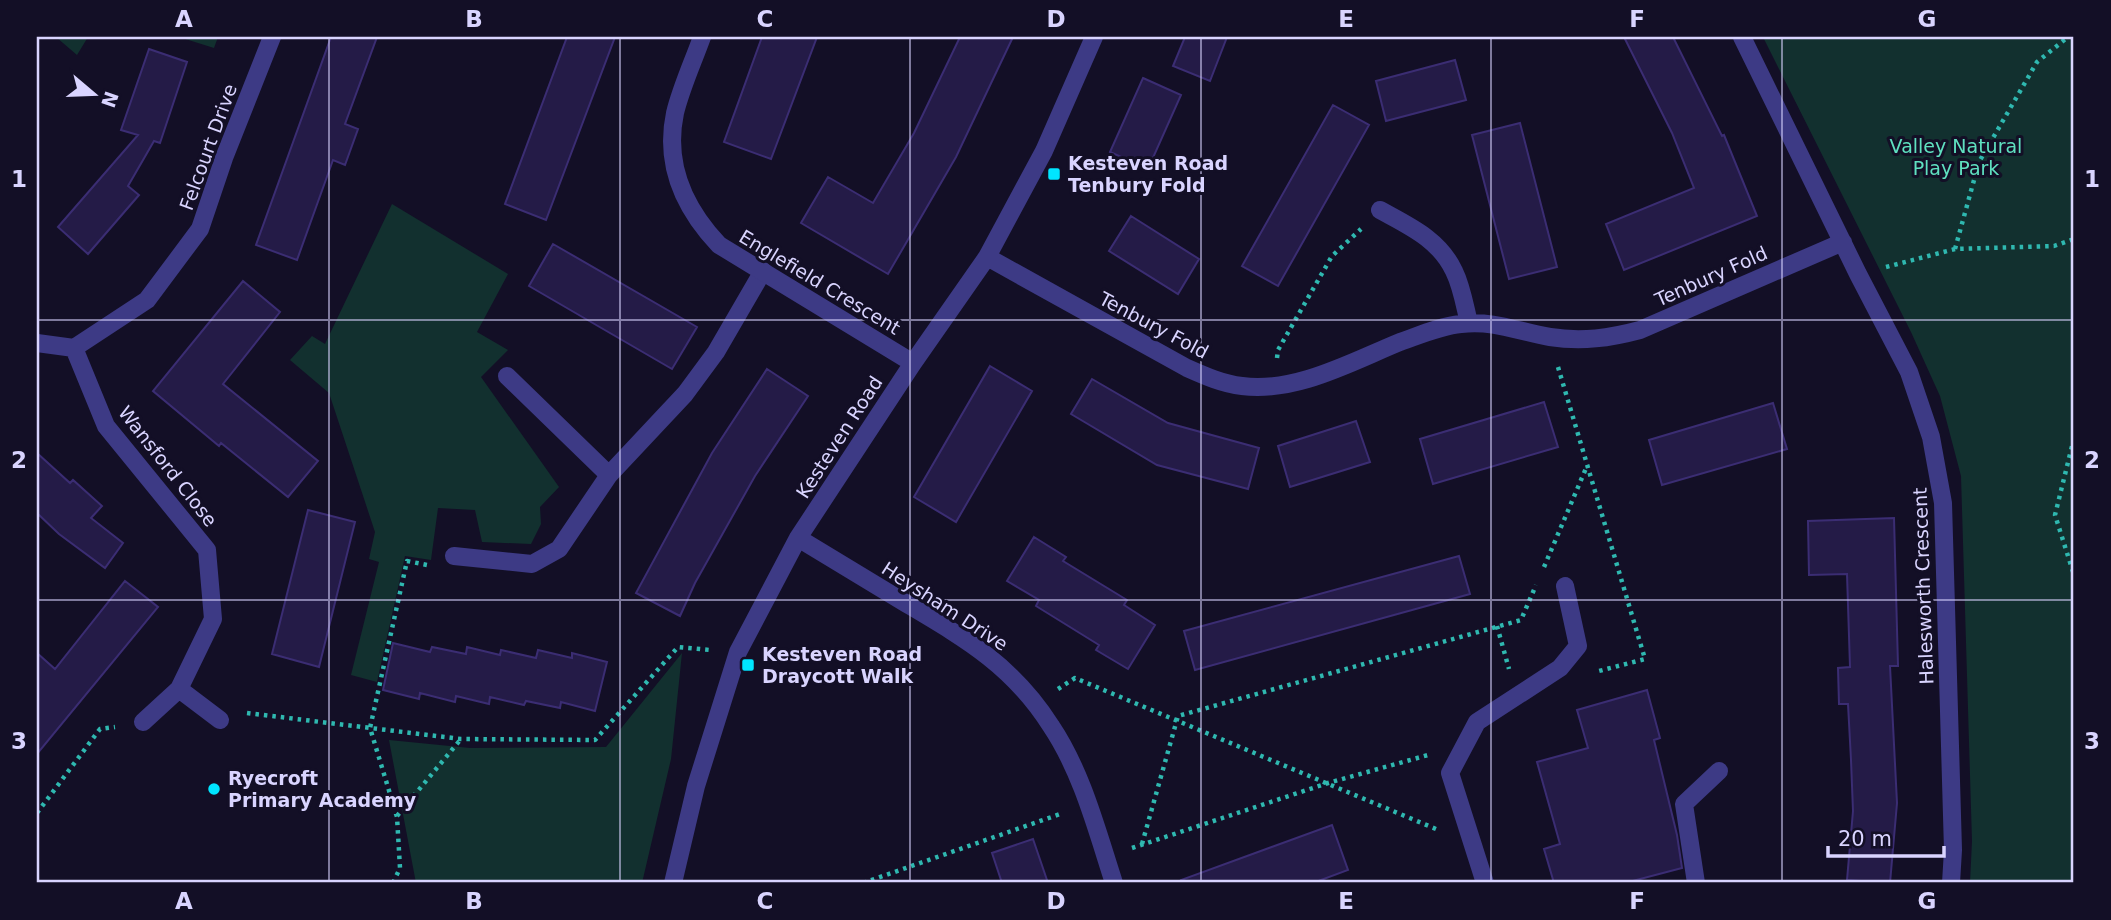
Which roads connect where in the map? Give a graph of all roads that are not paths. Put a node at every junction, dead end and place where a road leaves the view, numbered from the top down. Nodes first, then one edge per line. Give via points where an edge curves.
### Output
1 (272, 37) edge
2 (702, 37) edge
3 (1094, 37) edge
4 (1742, 37) edge
5 (1380, 210) road end
6 (1843, 242) junction
7 (987, 257) junction
8 (763, 271) junction
9 (1469, 323) junction
10 (37, 343) edge
11 (74, 348) junction
12 (913, 363) junction
13 (507, 376) dead end
14 (609, 475) junction
15 (798, 538) junction
16 (454, 556) road end
17 (1565, 586) dead end
18 (179, 689) junction
19 (220, 720) road end
20 (143, 722) road end
21 (1719, 771) dead end
22 (673, 883) edge
23 (1114, 883) edge
24 (1485, 883) edge
25 (1696, 883) edge
26 (1951, 883) edge

1 - 11 street, Felcourt Drive via 200,229 147,300
2 - 8 street, Englefield Crescent via 675,113 675,171 699,224 719,245
3 - 7 street, Kesteven Road via 1044,152
4 - 6 street, Halesworth Crescent
5 - 9 street via 1424,234 1447,258 1456,273
6 - 9 street, Tenbury Fold via 1640,330 1610,338 1548,337 1518,328
6 - 26 street, Halesworth Crescent via 1909,372 1938,470 1943,517
7 - 9 street, Tenbury Fold via 1187,368 1244,387 1303,381 1432,330
7 - 12 street, Kesteven Road
8 - 12 street, Englefield Crescent
8 - 14 street via 716,352 685,394
10 - 11 street
11 - 18 street, Wansford Close via 106,426 207,550 213,619
12 - 15 street, Kesteven Road
13 - 14 street
14 - 16 street via 559,549 532,564
15 - 22 street, Kesteven Road via 738,652 696,786
15 - 23 street, Heysham Drive via 974,645 1018,682 1066,752
17 - 24 street via 1578,646 1560,668 1477,722 1450,773
18 - 19 street
18 - 20 street, Wansford Close
21 - 25 street via 1684,804

